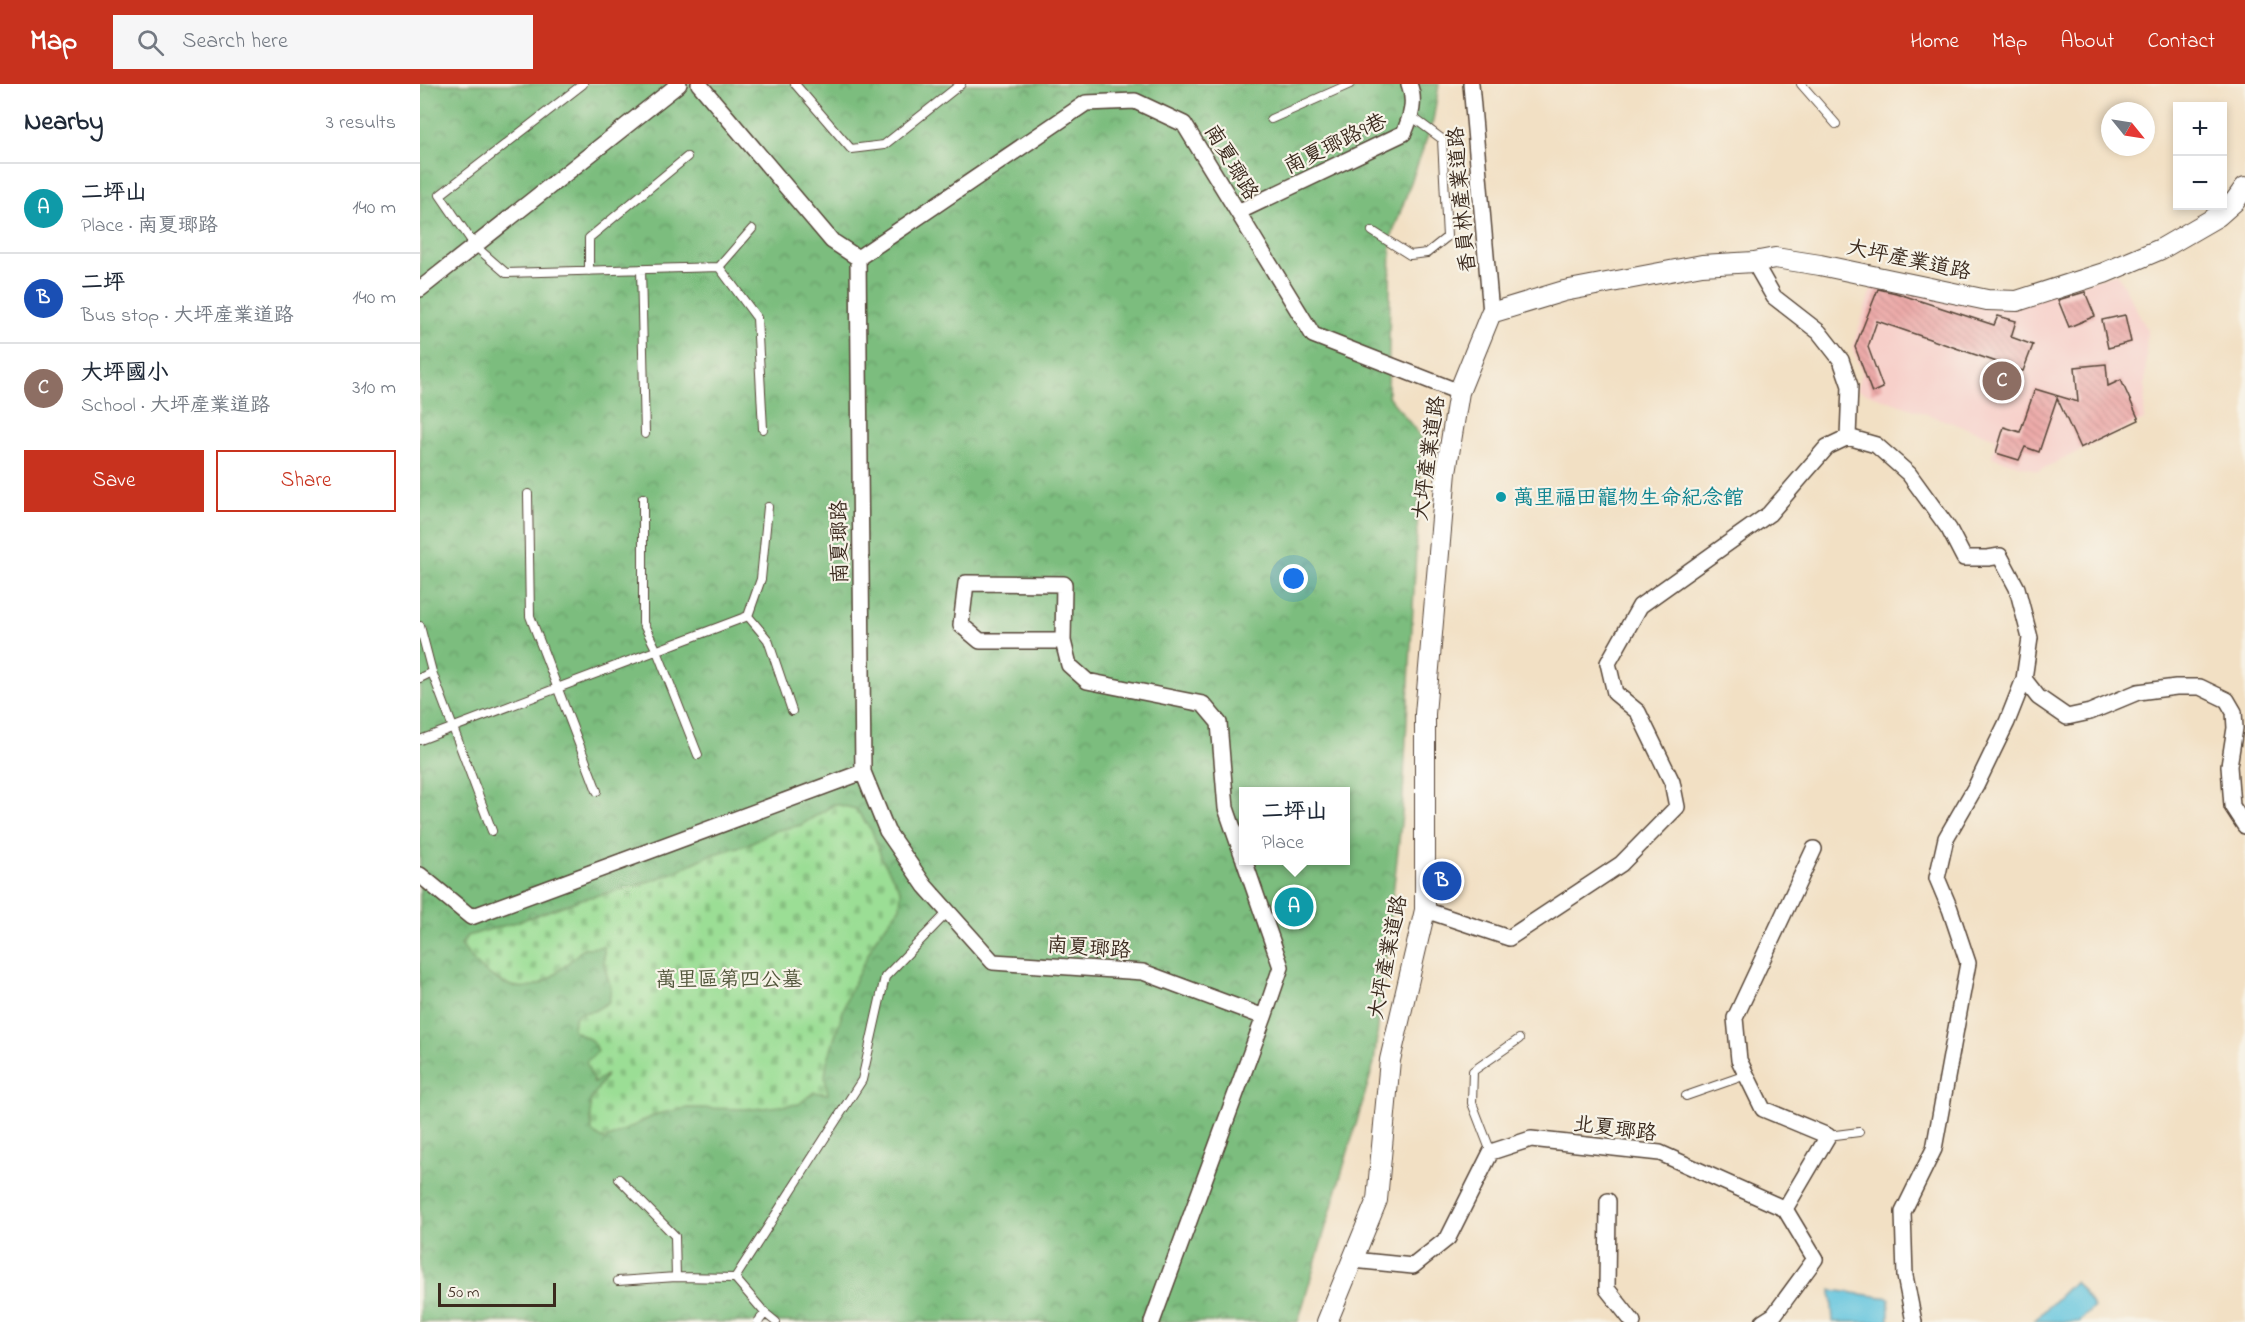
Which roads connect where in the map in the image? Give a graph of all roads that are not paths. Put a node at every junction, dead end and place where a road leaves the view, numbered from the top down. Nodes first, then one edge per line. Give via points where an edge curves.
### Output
1 (583, 84) edge
2 (679, 84) edge
3 (699, 84) edge
4 (795, 84) edge
5 (961, 84) edge
6 (1350, 84) edge
7 (1409, 84) edge
8 (1472, 84) edge
9 (1801, 84) edge
10 (1411, 116) junction
11 (1271, 119) dead end
12 (1836, 124) dead end
13 (687, 157) dead end
14 (2245, 188) edge
15 (1238, 212) junction
16 (752, 228) dead end
17 (1372, 231) dead end
18 (475, 246) junction
19 (858, 258) junction
20 (1754, 262) junction
21 (719, 267) junction
22 (641, 269) junction
23 (589, 271) junction
24 (420, 289) edge
25 (1491, 313) junction
26 (1459, 392) junction
27 (763, 429) dead end
28 (645, 434) dead end
29 (1848, 436) junction
30 (528, 494) dead end
31 (644, 498) dead end
32 (768, 507) dead end
33 (748, 616) junction
34 (420, 626) edge
35 (1063, 641) junction
36 (657, 651) junction
37 (432, 672) junction
38 (420, 678) edge
39 (2024, 679) junction
40 (558, 688) junction
41 (792, 711) dead end
42 (454, 727) junction
43 (420, 740) edge
44 (699, 755) dead end
45 (863, 772) junction
46 (597, 790) dead end
47 (2245, 826) edge
48 (492, 831) dead end
49 (1239, 845) edge
50 (1814, 849) dead end
51 (1246, 865) edge
52 (420, 875) edge
53 (1425, 910) junction
54 (948, 912) junction
55 (1264, 1017) junction
56 (1519, 1039) dead end
57 (1746, 1075) junction
58 (1686, 1096) dead end
59 (1860, 1132) dead end
60 (1828, 1136) junction
61 (1491, 1152) junction
62 (619, 1179) dead end
63 (1608, 1201) dead end
64 (1785, 1209) junction
65 (1353, 1260) junction
66 (676, 1277) junction
67 (735, 1278) junction
68 (618, 1281) dead end
69 (765, 1313) junction
70 (758, 1322) edge
71 (776, 1322) edge
72 (1152, 1322) edge
73 (1327, 1322) edge
74 (1633, 1322) edge
75 (1763, 1322) edge
76 (1914, 1322) edge

1 - 18 lane via 441,195
2 - 18 street
3 - 19 street via 832,241
4 - 5 lane via 851,149 884,145
6 - 11 lane
7 - 10 street, 南夏瑯路9巷 via 1413,94
8 - 25 street, 香員林產業道路
9 - 12 lane
10 - 15 street, 南夏瑯路9巷 via 1404,133
10 - 17 lane via 1442,140 1447,237 1427,254 1410,255
13 - 23 lane via 589,238
14 - 20 street, 大坪產業道路 via 2218,216 2161,249 2104,273 2017,301 1987,300 1775,258
15 - 19 street, 南夏瑯路 via 1184,124 1135,101 1086,103
15 - 26 street, 南夏瑯路 via 1314,335
16 - 21 lane
18 - 23 lane via 506,273
18 - 24 street
19 - 45 street, 南夏瑯路
20 - 25 street, 大坪產業道路 via 1702,265 1564,291
20 - 29 street via 1774,297 1819,332 1841,360 1850,386
21 - 22 lane
21 - 27 lane via 757,318
22 - 23 lane
22 - 28 lane
25 - 26 street, 大坪產業道路
26 - 53 street, 大坪產業道路 via 1446,472 1425,714
29 - 39 street via 1876,445 1909,474 1949,529 1964,558 2000,556 2017,588 2030,638
29 - 53 street via 1827,447 1769,514 1640,606 1608,663 1615,693 1638,712 1672,782 1677,807 1621,864 1509,938
30 - 40 lane via 530,616
31 - 36 lane via 643,623
32 - 33 lane via 761,579
33 - 36 lane
33 - 41 lane via 768,640
34 - 37 lane
35 - 35 street via 980,640 961,625 966,583 1064,584
35 - 49 street via 1069,665 1087,681 1203,704 1219,723 1226,808
36 - 40 lane
36 - 44 lane
37 - 38 lane
37 - 42 lane
39 - 47 street via 2037,697 2067,717 2138,692 2176,687 2200,687 2227,699 2234,712 2235,728 2229,766 2232,806
39 - 76 street via 1976,786 1946,838 1937,878 1968,963 1934,1149 1903,1212 1905,1276
40 - 42 lane
40 - 46 lane
42 - 43 lane
42 - 48 lane
45 - 52 street via 471,917
45 - 54 street, 南夏瑯路 via 887,831
50 - 57 street via 1735,1018 1739,1060
51 - 55 street via 1281,967
53 - 65 street, 大坪產業道路 via 1390,1059 1377,1200
54 - 55 street, 南夏瑯路 via 993,962 1143,972
54 - 67 lane via 885,977 862,1080
55 - 72 street
56 - 61 lane via 1473,1071 1472,1103
57 - 58 lane
57 - 60 street via 1763,1109
59 - 60 lane
60 - 64 street
61 - 64 street, 北夏瑯路 via 1531,1138 1660,1154
61 - 65 street via 1448,1238 1440,1245 1413,1266
62 - 66 lane via 675,1236
63 - 74 street via 1607,1289
64 - 75 street via 1815,1259 1774,1315
65 - 73 street, 大坪產業道路
66 - 67 lane
66 - 68 lane
67 - 69 lane
69 - 70 lane
69 - 71 lane

